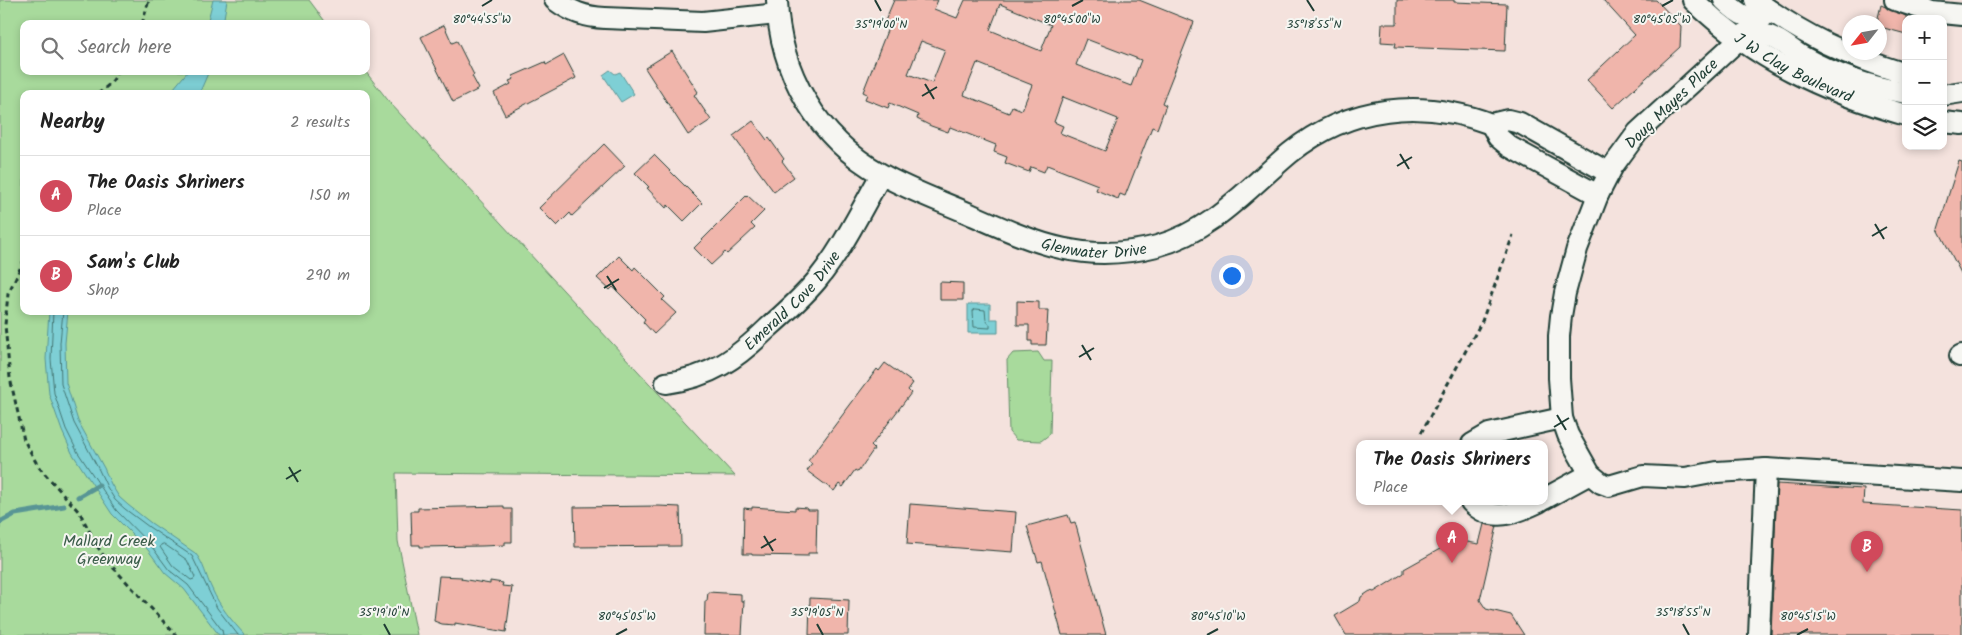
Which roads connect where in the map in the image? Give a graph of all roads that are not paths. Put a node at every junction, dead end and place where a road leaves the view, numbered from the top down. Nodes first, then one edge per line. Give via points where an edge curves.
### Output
1 (556, 0) edge
2 (1693, 0) edge
3 (1724, 0) edge
4 (1895, 0) edge
5 (1762, 5) edge
6 (777, 7) edge
7 (1962, 16) edge
8 (1740, 40) junction
9 (1902, 73) edge
10 (1947, 82) edge
11 (1962, 84) edge
12 (1902, 92) edge
13 (1962, 92) edge
14 (1947, 94) edge
15 (1902, 114) edge
16 (1947, 122) edge
17 (1491, 124) junction
18 (1962, 124) edge
19 (1609, 173) junction
20 (881, 175) junction
21 (1598, 195) junction
22 (666, 383) dead end
23 (1562, 418) junction
24 (1479, 440) edge
25 (1766, 469) junction
26 (1590, 474) junction
27 (1962, 481) edge
28 (1548, 497) edge
29 (1475, 505) edge
30 (1533, 505) edge
31 (1759, 635) edge

1 - 6 street via 574,12 592,17 703,22
2 - 8 street, J W Clay Boulevard
3 - 5 street via 1746,17 1760,16
4 - 7 street via 1932,12
5 - 8 street, Doug Mayes Place
5 - 9 street, J W Clay Boulevard via 1812,38
6 - 20 street, Glenwater Drive via 789,68 811,110 838,143
8 - 12 street via 1757,35 1768,36 1830,70 1871,86
8 - 15 street, J W Clay Boulevard via 1820,86
8 - 19 street, Doug Mayes Place via 1638,132
10 - 11 street
13 - 14 street
16 - 18 street
17 - 19 street, Glenwater Drive via 1508,120 1520,123
17 - 20 street, Glenwater Drive via 1426,108 1378,113 1347,121 1300,145 1233,204 1194,231 1160,245 1114,253 1086,253 1041,243
17 - 21 street via 1503,142
19 - 21 street, Doug Mayes Place
20 - 22 street, Emerald Cove Drive via 832,259 800,298 744,350 724,364 697,377
21 - 23 street, Doug Mayes Place via 1572,264 1561,316 1558,357
23 - 24 street via 1489,434
23 - 26 street, Doug Mayes Place via 1574,449
25 - 26 street, Doug Mayes Place via 1685,478 1643,476 1609,486 1601,484
25 - 27 street
25 - 31 street
26 - 28 street
29 - 30 street via 1491,514 1508,515

